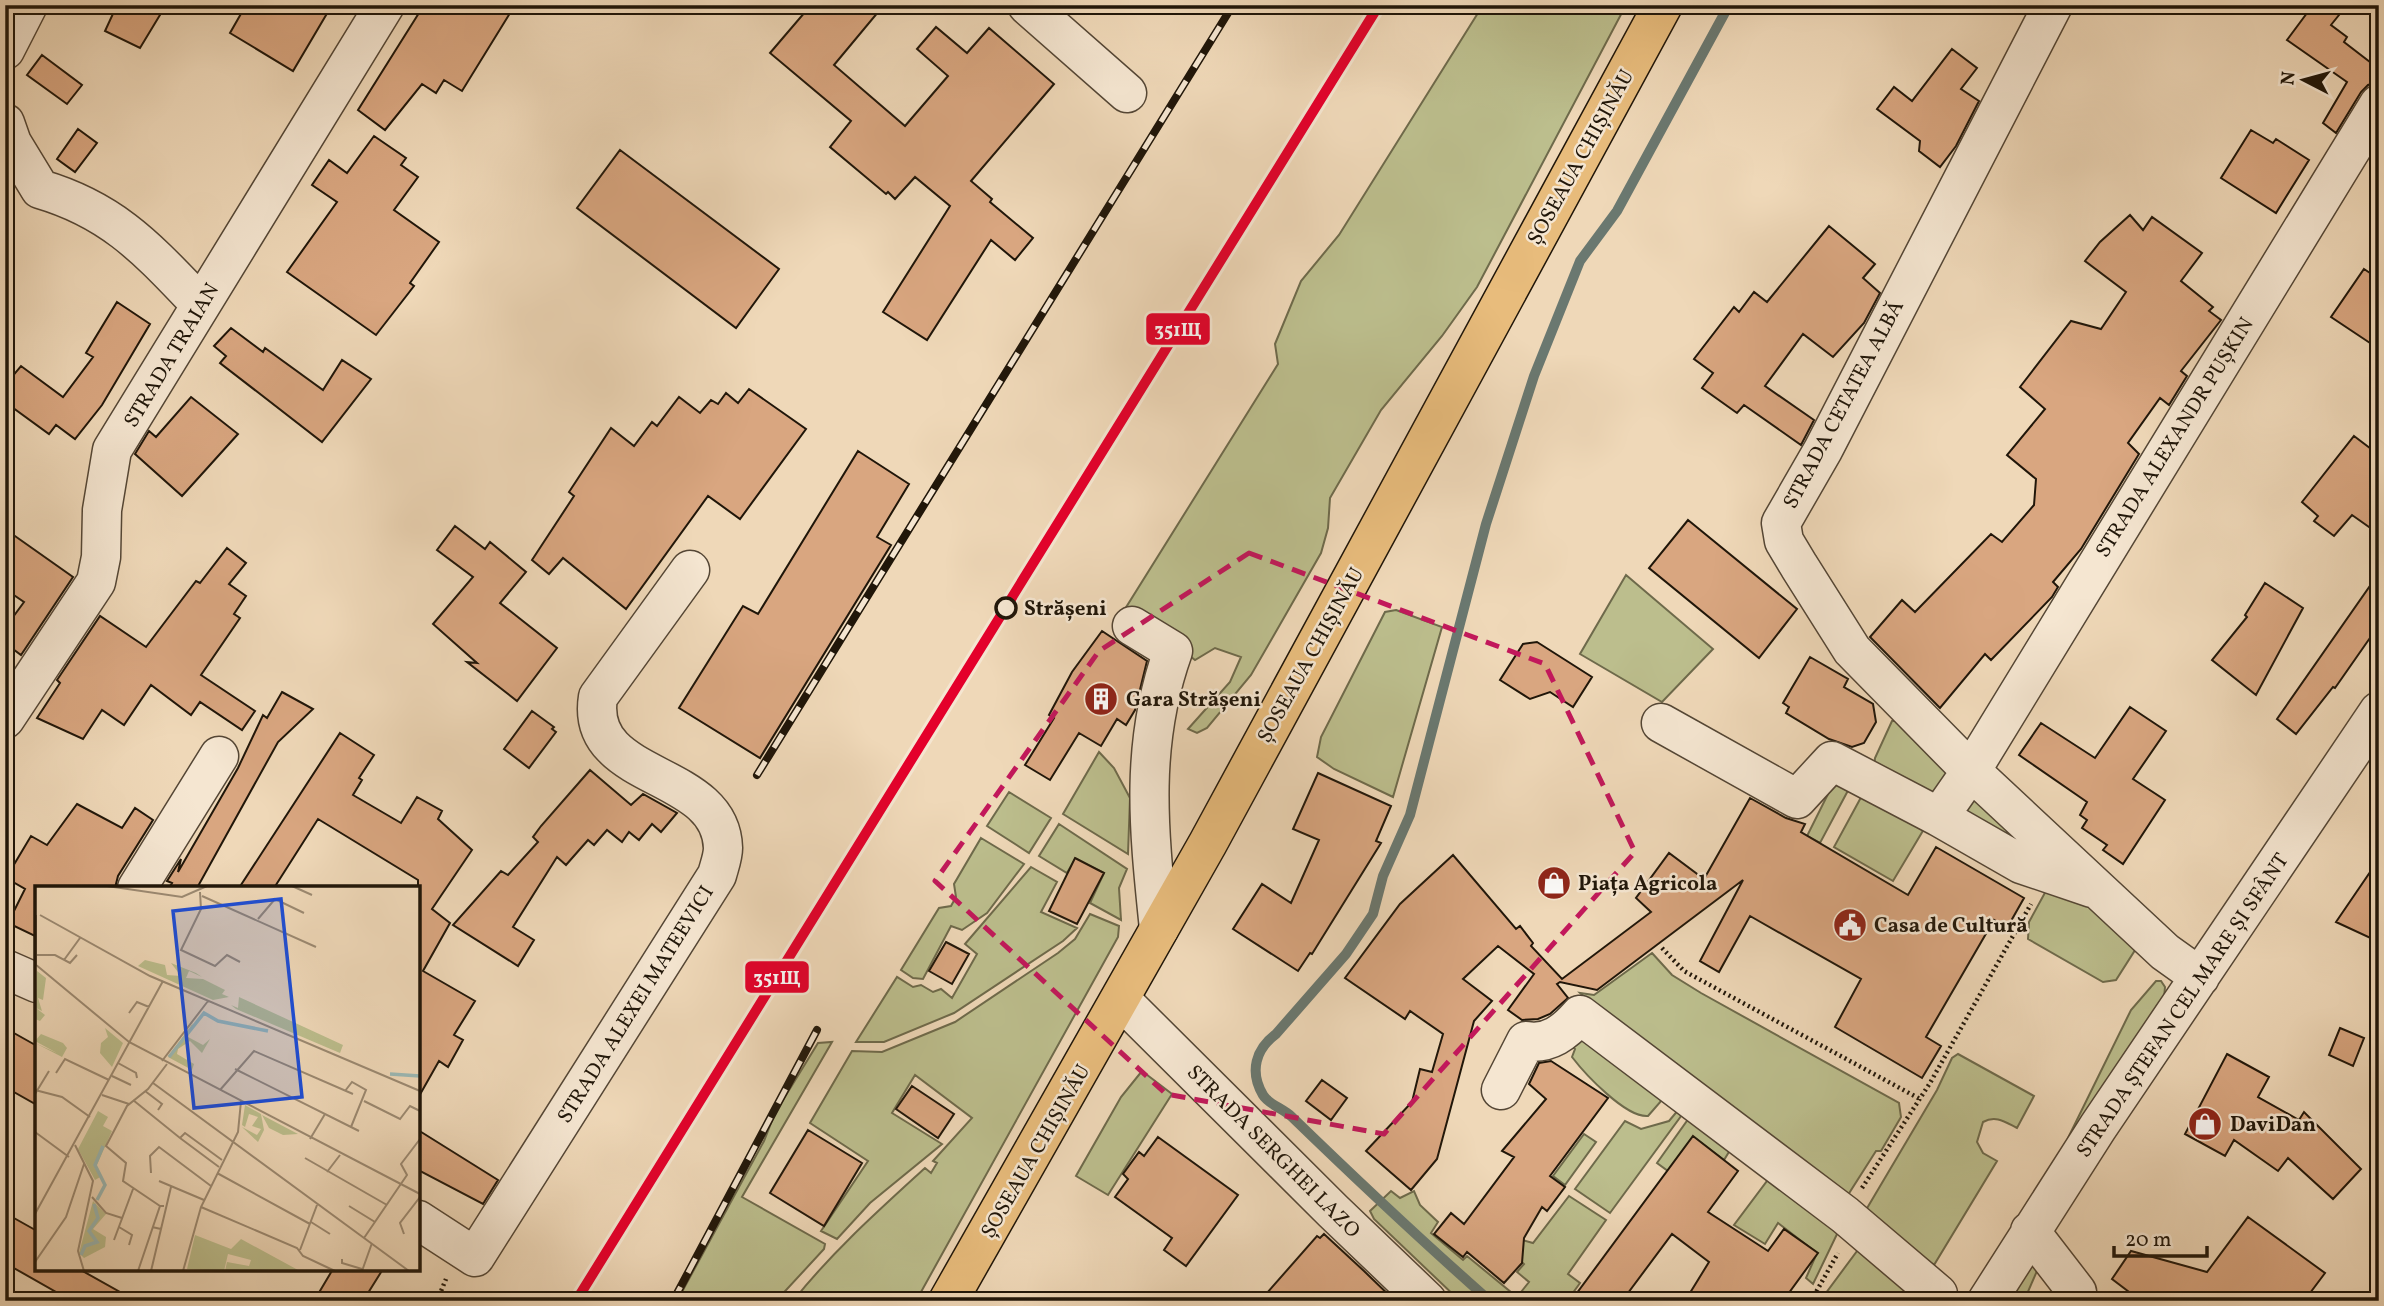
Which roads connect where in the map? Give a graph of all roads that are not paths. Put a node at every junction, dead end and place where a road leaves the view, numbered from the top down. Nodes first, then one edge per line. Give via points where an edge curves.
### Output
1 (28, 5) edge
2 (385, 5) edge
3 (1027, 5) edge
4 (1663, 5) edge
5 (2053, 5) edge
6 (5, 50) edge
7 (1127, 93) dead end
8 (2379, 104) edge
9 (5, 123) edge
10 (201, 306) junction
11 (691, 570) dead end
12 (1132, 626) dead end
13 (5, 719) edge
14 (1661, 723) dead end
15 (2373, 729) edge
16 (219, 756) dead end
17 (1971, 771) junction
18 (1940, 817) junction
19 (138, 886) edge
20 (2103, 891) junction
21 (1159, 929) junction
22 (5, 969) edge
23 (2200, 977) junction
24 (35, 982) edge
25 (1121, 1000) junction
26 (1501, 1090) dead end
27 (420, 1221) edge
28 (2030, 1231) junction
29 (1938, 1294) dead end
30 (2081, 1298) edge
31 (948, 1301) edge
32 (1427, 1301) edge
33 (1987, 1301) edge

1 - 6 street
2 - 10 street, STRADA TRAIAN
3 - 7 street
4 - 21 highway, ȘOSEAUA CHIȘINĂU
5 - 17 street, STRADA CETATEA ALBĂ via 1824,450 1781,523 1784,541 1852,650
8 - 17 street, STRADA ALEXANDR PUȘKIN
9 - 10 street via 40,189 75,199 137,239
10 - 13 street, STRADA TRAIAN via 112,450 96,582
11 - 27 street, STRADA ALEXEI MATEEVICI via 598,696 594,716 612,749 710,810 723,850 717,875 475,1256
12 - 21 street via 1173,651 1160,686 1147,792
14 - 18 street via 1797,799 1832,761
15 - 23 street, STRADA ȘTEFAN CEL MARE ȘI SFÂNT
16 - 19 street
17 - 18 street, STRADA ALEXANDR PUȘKIN
17 - 20 street, STRADA CETATEA ALBĂ
18 - 20 street via 2021,864
20 - 23 street, STRADA CETATEA ALBĂ via 2165,952
21 - 25 highway, ȘOSEAUA CHIȘINĂU
22 - 24 street
23 - 28 street, STRADA ȘTEFAN CEL MARE ȘI SFÂNT
25 - 31 highway, ȘOSEAUA CHIȘINĂU
25 - 32 street, STRADA SERGHEI LAZO
26 - 29 street via 1526,1041 1542,1042 1559,1035 1580,1015 1848,1218
28 - 30 street
28 - 33 street, STRADA ȘTEFAN CEL MARE ȘI SFÂNT

